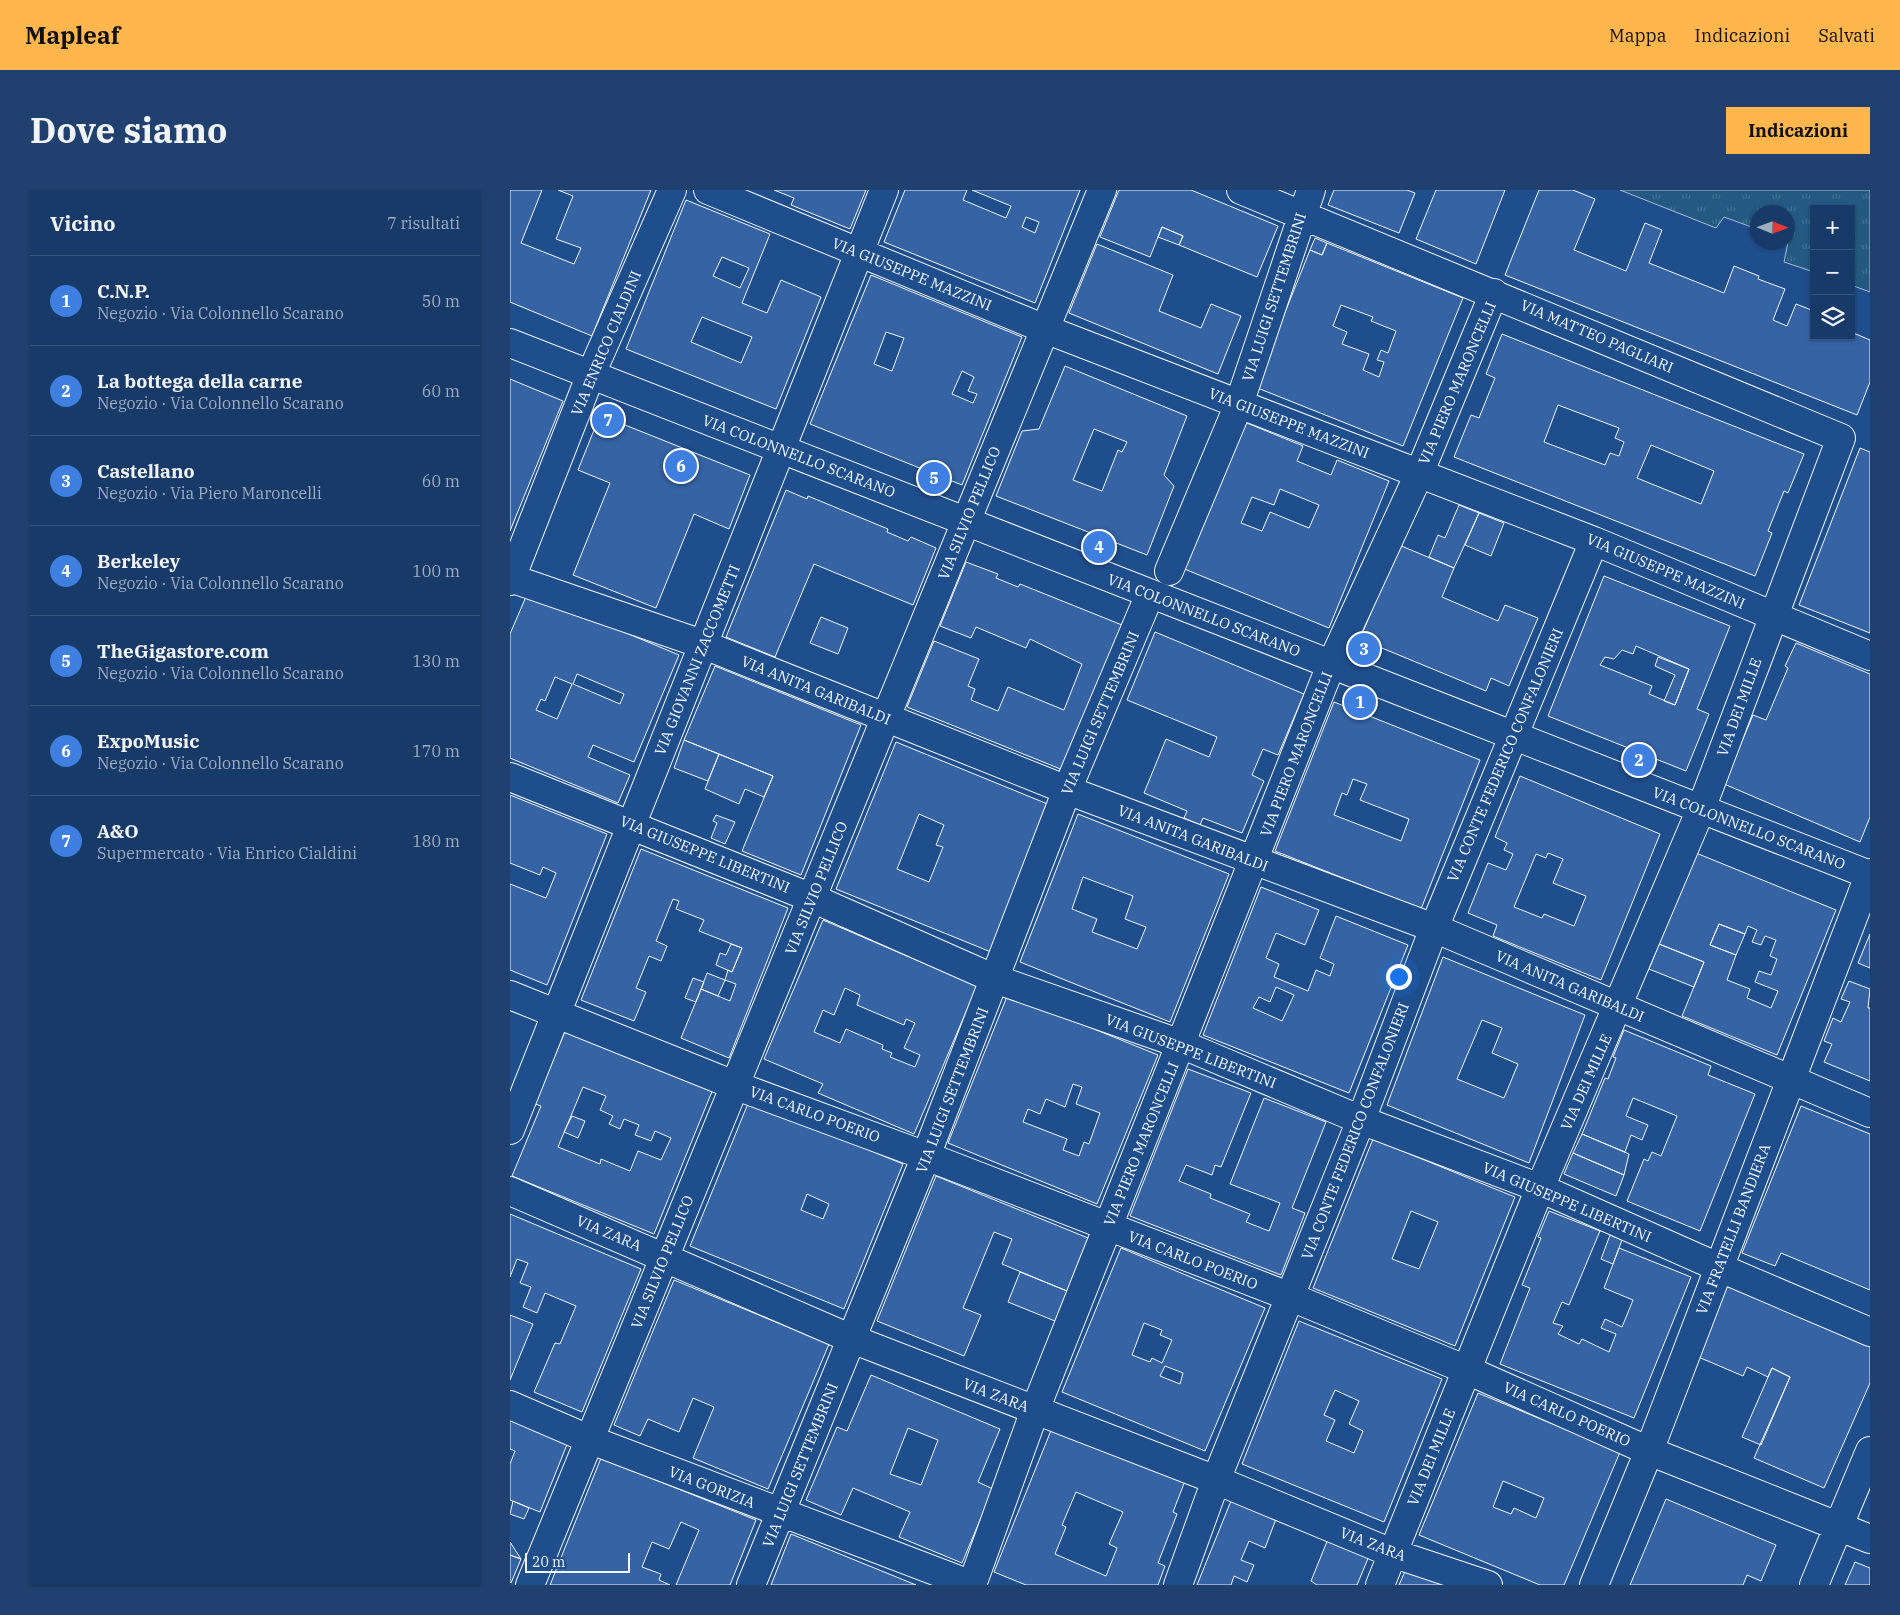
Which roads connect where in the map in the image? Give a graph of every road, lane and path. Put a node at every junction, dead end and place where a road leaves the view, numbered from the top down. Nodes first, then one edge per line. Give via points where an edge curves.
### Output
1 (672, 190) edge
2 (708, 190) edge
3 (884, 190) edge
4 (1102, 190) edge
5 (1241, 190) edge
6 (1306, 202) edge
7 (859, 252) junction
8 (1494, 293) junction
9 (1044, 329) junction
10 (510, 343) edge
11 (591, 374) junction
12 (1239, 404) junction
13 (1840, 438) joint
14 (782, 449) junction
15 (1419, 474) junction
16 (965, 521) junction
17 (1594, 541) junction
18 (1169, 571) dead end
19 (510, 579) edge
20 (1150, 594) junction
21 (1772, 616) junction
22 (702, 644) junction
23 (1870, 656) edge
24 (1331, 665) junction
25 (885, 718) junction
26 (1513, 736) junction
27 (510, 777) edge
28 (1067, 790) junction
29 (1701, 810) junction
30 (632, 824) junction
31 (1254, 862) junction
32 (1870, 874) edge
33 (812, 898) junction
34 (1434, 928) junction
35 (995, 978) junction
36 (510, 995) edge
37 (1618, 1008) junction
38 (557, 1014) junction
39 (1181, 1044) junction
40 (1790, 1079) junction
41 (734, 1085) junction
42 (1870, 1113) edge
43 (1361, 1120) junction
44 (510, 1130) edge
45 (926, 1156) junction
46 (1540, 1188) junction
47 (510, 1191) edge
48 (1108, 1227) junction
49 (663, 1256) junction
50 (1718, 1267) junction
51 (1291, 1297) junction
52 (1870, 1332) edge
53 (852, 1339) junction
54 (1467, 1370) junction
55 (510, 1405) edge
56 (1035, 1410) junction
57 (591, 1440) junction
58 (1649, 1451) junction
59 (1870, 1451) edge
60 (1216, 1480) junction
61 (780, 1514) junction
62 (1839, 1527) junction
63 (1870, 1539) edge
64 (1392, 1553) junction
65 (530, 1585) edge
66 (751, 1585) edge
67 (972, 1585) edge
68 (1178, 1585) edge
69 (1380, 1585) edge
70 (1488, 1585) edge
71 (1594, 1585) edge
72 (1814, 1585) edge

1 - 11 street, VIA ENRICO CIALDINI
2 - 7 street, VIA GIUSEPPE MAZZINI
3 - 7 street, VIA GIOVANNI ZACCOMETTI
4 - 9 street, VIA SILVIO PELLICO
5 - 6 street, VIA MATTEO PAGLIARI
6 - 8 street, VIA MATTEO PAGLIARI
6 - 12 street, VIA LUIGI SETTEMBRINI
7 - 9 street, VIA GIUSEPPE MAZZINI
7 - 14 street, VIA GIOVANNI ZACCOMETTI
8 - 13 street, VIA MATTEO PAGLIARI
8 - 15 street, VIA PIERO MARONCELLI
9 - 12 street, VIA GIUSEPPE MAZZINI
9 - 16 street, VIA SILVIO PELLICO
10 - 11 street, VIA COLONNELLO SCARANO
11 - 14 street, VIA COLONNELLO SCARANO
11 - 19 street, VIA ENRICO CIALDINI
12 - 15 street, VIA GIUSEPPE MAZZINI
12 - 18 street, VIA LUIGI SETTEMBRINI
13 - 21 street, VIA DEI MILLE
14 - 16 street, VIA COLONNELLO SCARANO
14 - 22 street, VIA GIOVANNI ZACCOMETTI
15 - 17 street, VIA GIUSEPPE MAZZINI
15 - 24 street, VIA PIERO MARONCELLI
16 - 20 street, VIA COLONNELLO SCARANO
16 - 25 street, VIA SILVIO PELLICO
17 - 21 street, VIA GIUSEPPE MAZZINI
17 - 26 street, VIA CONTE FEDERICO CONFALONIERI
19 - 22 street, VIA ANITA GARIBALDI
20 - 24 street, VIA COLONNELLO SCARANO
20 - 28 street, VIA LUIGI SETTEMBRINI
21 - 23 street, VIA GIUSEPPE MAZZINI
21 - 29 street, VIA DEI MILLE
22 - 25 street, VIA ANITA GARIBALDI
22 - 30 street, VIA GIOVANNI ZACCOMETTI
24 - 26 street, VIA COLONNELLO SCARANO
24 - 31 street, VIA PIERO MARONCELLI
25 - 28 street, VIA ANITA GARIBALDI
25 - 33 street, VIA SILVIO PELLICO
26 - 29 street, VIA COLONNELLO SCARANO
26 - 34 street, VIA CONTE FEDERICO CONFALONIERI
27 - 30 street, VIA GIUSEPPE LIBERTINI
28 - 31 street, VIA ANITA GARIBALDI
28 - 35 street, VIA LUIGI SETTEMBRINI
29 - 32 street, VIA COLONNELLO SCARANO
29 - 37 street, VIA DEI MILLE
30 - 33 street, VIA GIUSEPPE LIBERTINI
30 - 38 street, VIA GIOVANNI ZACCOMETTI
31 - 34 street, VIA ANITA GARIBALDI
31 - 39 street, VIA PIERO MARONCELLI
32 - 40 street, VIA FRATELLI BANDIERA
33 - 35 street, VIA GIUSEPPE LIBERTINI
33 - 41 street, VIA SILVIO PELLICO
34 - 37 street, VIA ANITA GARIBALDI
34 - 43 street, VIA CONTE FEDERICO CONFALONIERI
35 - 39 street, VIA GIUSEPPE LIBERTINI
35 - 45 street, VIA LUIGI SETTEMBRINI
36 - 38 street, VIA CARLO POERIO
37 - 40 street, VIA ANITA GARIBALDI
37 - 46 street, VIA DEI MILLE
38 - 41 street, VIA CARLO POERIO
38 - 44 street, VIA GIOVANNI ZACCOMETTI
39 - 43 street, VIA GIUSEPPE LIBERTINI
39 - 48 street, VIA PIERO MARONCELLI
40 - 42 street, VIA ANITA GARIBALDI
40 - 50 street, VIA FRATELLI BANDIERA
41 - 45 street, VIA CARLO POERIO
41 - 49 street, VIA SILVIO PELLICO
43 - 46 street, VIA GIUSEPPE LIBERTINI
43 - 51 street, VIA CONTE FEDERICO CONFALONIERI
45 - 48 street, VIA CARLO POERIO
45 - 53 street, VIA LUIGI SETTEMBRINI
46 - 50 street, VIA GIUSEPPE LIBERTINI
46 - 54 street, VIA DEI MILLE
47 - 49 street, VIA ZARA
48 - 51 street, VIA CARLO POERIO
48 - 56 street, VIA PIERO MARONCELLI
49 - 53 street, VIA ZARA
49 - 57 street, VIA SILVIO PELLICO
50 - 52 street, VIA GIUSEPPE LIBERTINI
50 - 58 street, VIA FRATELLI BANDIERA
51 - 54 street, VIA CARLO POERIO
51 - 60 street, VIA CONTE FEDERICO CONFALONIERI
53 - 56 street, VIA ZARA
53 - 61 street, VIA LUIGI SETTEMBRINI
54 - 58 street, VIA CARLO POERIO
54 - 64 street, VIA DEI MILLE
55 - 57 street, VIA GORIZIA
56 - 60 street, VIA ZARA
56 - 67 street, VIA PIERO MARONCELLI
57 - 61 street, VIA GORIZIA
57 - 65 street, VIA SILVIO PELLICO
58 - 62 street, VIA CARLO POERIO
58 - 71 street, VIA FRATELLI BANDIERA
59 - 62 street
60 - 64 street, VIA ZARA
60 - 68 street, VIA CONTE FEDERICO CONFALONIERI
61 - 66 street, VIA LUIGI SETTEMBRINI
61 - 67 street, VIA GORIZIA
62 - 63 street, VIA CARLO POERIO
62 - 72 street
64 - 69 street, VIA DEI MILLE
64 - 70 street, VIA ZARA

